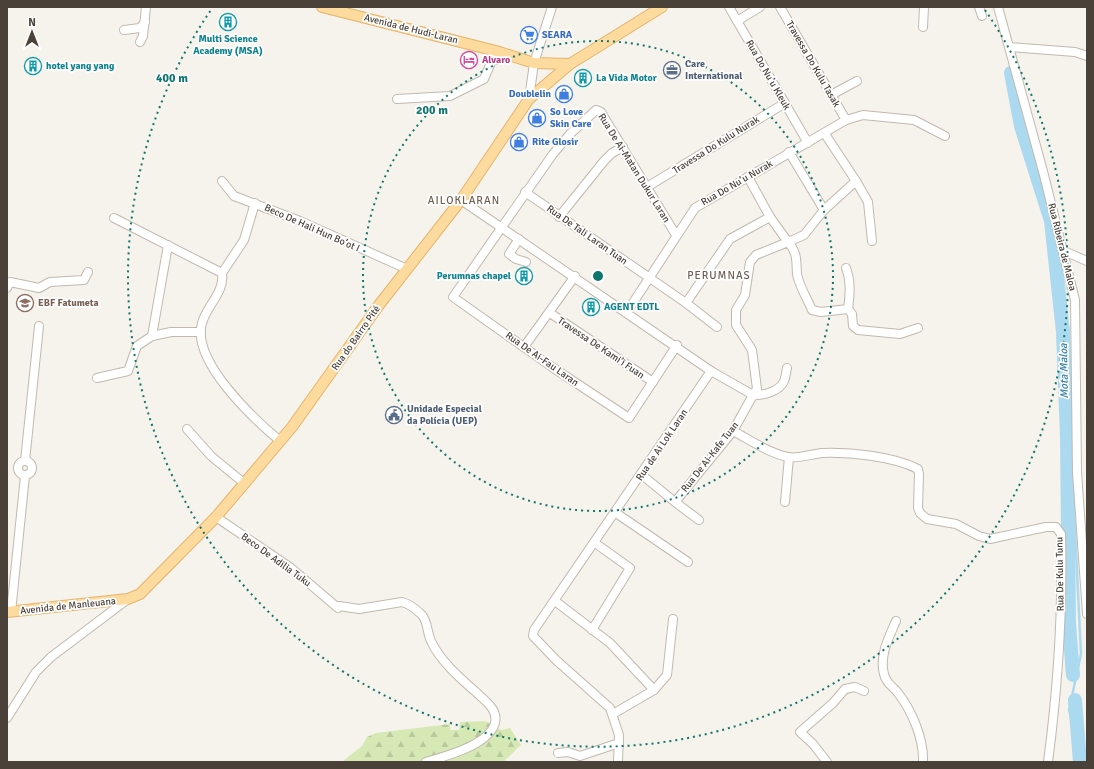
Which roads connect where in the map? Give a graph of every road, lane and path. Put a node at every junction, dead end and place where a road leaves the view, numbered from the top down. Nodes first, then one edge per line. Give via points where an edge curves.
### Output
1 (322, 7) edge
2 (552, 7) edge
3 (662, 7) edge
4 (729, 7) edge
5 (760, 7) edge
6 (780, 7) edge
7 (924, 7) edge
8 (979, 7) edge
9 (998, 7) edge
10 (144, 14) edge
11 (982, 16) dead end
12 (737, 20) junction
13 (924, 26) dead end
14 (124, 30) dead end
15 (140, 42) dead end
16 (1009, 47) junction
17 (496, 51) junction
18 (1087, 56) edge
19 (534, 63) junction
20 (570, 64) junction
21 (857, 81) dead end
22 (831, 95) junction
23 (397, 99) dead end
24 (529, 99) junction
25 (785, 103) junction
26 (846, 120) junction
27 (824, 134) junction
28 (946, 136) dead end
29 (808, 143) junction
30 (623, 147) junction
31 (789, 152) junction
32 (748, 177) junction
33 (222, 181) dead end
34 (856, 181) junction
35 (647, 187) junction
36 (525, 192) junction
37 (461, 200) junction
38 (254, 203) junction
39 (824, 210) junction
40 (559, 217) junction
41 (770, 217) junction
42 (114, 218) dead end
43 (502, 228) junction
44 (676, 235) junction
45 (519, 240) junction
46 (872, 241) dead end
47 (788, 242) junction
48 (168, 245) junction
49 (1064, 251) junction
50 (1087, 261) edge
51 (526, 262) dead end
52 (846, 268) dead end
53 (407, 269) junction
54 (88, 272) dead end
55 (222, 273) junction
56 (574, 276) junction
57 (649, 278) junction
58 (7, 288) edge
59 (686, 303) junction
60 (848, 309) junction
61 (627, 312) junction
62 (550, 313) junction
63 (39, 326) dead end
64 (717, 327) dead end
65 (918, 328) dead end
66 (201, 332) junction
67 (152, 336) junction
68 (677, 345) junction
69 (524, 347) junction
70 (787, 368) dead end
71 (712, 371) junction
72 (97, 378) dead end
73 (653, 382) junction
74 (753, 394) junction
75 (187, 429) dead end
76 (733, 431) junction
77 (280, 441) junction
78 (789, 457) junction
79 (642, 475) junction
80 (245, 484) junction
81 (675, 502) junction
82 (785, 502) dead end
83 (616, 512) junction
84 (216, 517) junction
85 (699, 520) dead end
86 (595, 543) junction
87 (688, 562) dead end
88 (128, 599) junction
89 (555, 601) junction
90 (9, 612) edge
91 (1087, 614) edge
92 (673, 618) dead end
93 (896, 621) dead end
94 (592, 630) junction
95 (654, 690) junction
96 (864, 691) dead end
97 (613, 714) junction
98 (7, 718) edge
99 (619, 743) junction
100 (558, 753) dead end
101 (426, 762) edge
102 (618, 762) edge
103 (827, 762) edge
104 (923, 762) edge
105 (1048, 762) edge

1 - 17 main road, Avenida de Hudi-Laran
2 - 19 street
3 - 20 main road, Rua do Bairro Pité
4 - 12 street, Rua Do Nu’u Kleuk
5 - 12 street
6 - 22 street, Travessa Do Kulu Tasak
7 - 13 street
8 - 11 street
9 - 16 street, Rua Ribeira de Maloa
10 - 14 street via 140,28
10 - 15 street via 143,36
12 - 25 street, Rua Do Nu’u Kleuk
16 - 18 street via 1074,52
16 - 49 street, Rua Ribeira de Maloa
17 - 19 main road, Avenida de Hudi-Laran
17 - 23 street via 486,78 456,94
19 - 20 main road, Avenida de Hudi-Laran
19 - 24 street
20 - 24 main road, Rua do Bairro Pité
21 - 22 street
22 - 26 street, Travessa Do Kulu Tasak
24 - 37 main road, Rua do Bairro Pité
25 - 29 street, Rua Do Nu’u Kleuk
25 - 35 street, Travessa Do Kulu Nurak
26 - 27 street, Rua Do Nu’u Nurak
26 - 28 street, Rua Do Nu’u Nurak via 862,115 908,119 920,122
27 - 29 street, Rua Do Nu’u Nurak
27 - 34 street
29 - 31 street, Rua Do Nu’u Nurak
30 - 35 street, Rua De Ai-Matan Dukur Laran
30 - 36 street, Rua De Ai-Matan Dukur Laran via 601,112 593,111 561,144
30 - 40 street via 604,161
31 - 32 street, Rua Do Nu’u Nurak
31 - 39 street
32 - 41 street
32 - 44 street, Rua Do Nu’u Nurak via 695,208
33 - 38 street, Beco De Hali Hun Bo’ot I via 234,196
34 - 39 street, Rua De Ai-Kafe Tuan
34 - 46 street via 868,202
35 - 44 street, Rua De Ai-Matan Dukur Laran
36 - 40 street, Rua De Tali Laran Tuan
36 - 43 street, Rua De Ai-Matan Dukur Laran
37 - 43 street
37 - 53 main road, Rua do Bairro Pité
38 - 53 street, Beco De Hali Hun Bo’ot I
38 - 55 street via 244,240
39 - 47 street, Rua De Ai-Kafe Tuan via 804,235
40 - 57 street, Rua De Tali Laran Tuan
41 - 47 street
41 - 59 street via 730,239
42 - 48 street
43 - 45 street
43 - 69 street, Rua De Ai-Fau Laran via 453,297
44 - 57 street, Rua Do Nu’u Nurak
45 - 51 street via 509,254
45 - 56 street
47 - 60 street via 794,248 797,274 812,310 821,312
47 - 74 street, Rua De Ai-Kafe Tuan via 756,255 750,262 745,295 736,310 736,325 752,350 757,382 757,389
48 - 55 street
48 - 67 street
49 - 50 street
49 - 91 street, Rua Ribeira de Maloa via 1075,300 1077,472
52 - 60 street via 850,293
53 - 77 main road, Rua do Bairro Pité
54 - 58 street via 84,280 50,282 39,288 10,282
55 - 66 street via 220,289 201,323
56 - 61 street
56 - 62 street
57 - 59 street, Rua De Tali Laran Tuan
57 - 61 street, Rua Do Nu’u Nurak
59 - 64 street, Rua De Tali Laran Tuan
60 - 65 street via 852,314 853,326 858,330 900,334
61 - 68 street
62 - 69 street
62 - 73 street, Travessa De Kami’i Fuan
63 - 90 street via 25,461 32,466 32,471 25,476
66 - 67 street via 171,332
66 - 77 street via 211,366 225,386 260,425
67 - 72 street via 137,346 128,371
68 - 71 street
68 - 73 street, Rua De Ai-Fau Laran
69 - 73 street, Rua De Ai-Fau Laran via 630,418
70 - 74 street via 784,381 779,388 758,396
71 - 74 street
71 - 79 street, Rua de Ai Lok Laran
74 - 76 street, Rua De Ai-Kafe Tuan
75 - 80 street via 211,456
76 - 78 street, Rua De Kulu Tunu
76 - 81 street, Rua De Ai-Kafe Tuan
77 - 80 main road, Rua do Bairro Pité
78 - 82 street
78 - 105 street, Rua De Kulu Tunu via 852,453 908,464 918,469 920,513 927,519 956,524 990,539 1039,528 1056,527 1061,534 1060,653
79 - 81 street, Rua De Ai-Kafe Tuan
79 - 83 street, Rua de Ai Lok Laran
80 - 84 main road, Rua do Bairro Pité
81 - 85 street
83 - 86 street, Rua de Ai Lok Laran
83 - 87 street
84 - 88 main road, Rua do Bairro Pité via 140,594
84 - 101 street, Beco De Adilia Tuku via 291,568 338,608 340,606 359,609 402,602 423,616 430,641 470,687 490,705 496,718 492,732 480,741
86 - 89 street, Rua de Ai Lok Laran
86 - 94 street via 630,568
88 - 90 main road, Avenida de Manleuana
88 - 98 street via 51,657 36,672
89 - 94 street
89 - 97 street, Rua de Ai Lok Laran via 534,630 533,636 610,708
92 - 95 street via 667,675
93 - 104 street via 887,640 883,673 886,682 898,692 907,706 922,746
94 - 95 street via 610,644
95 - 97 street
96 - 103 street via 855,686 846,689 800,732
97 - 99 street, Rua de Ai Lok Laran
99 - 100 street via 580,756 568,752
99 - 102 street, Rua de Ai Lok Laran

